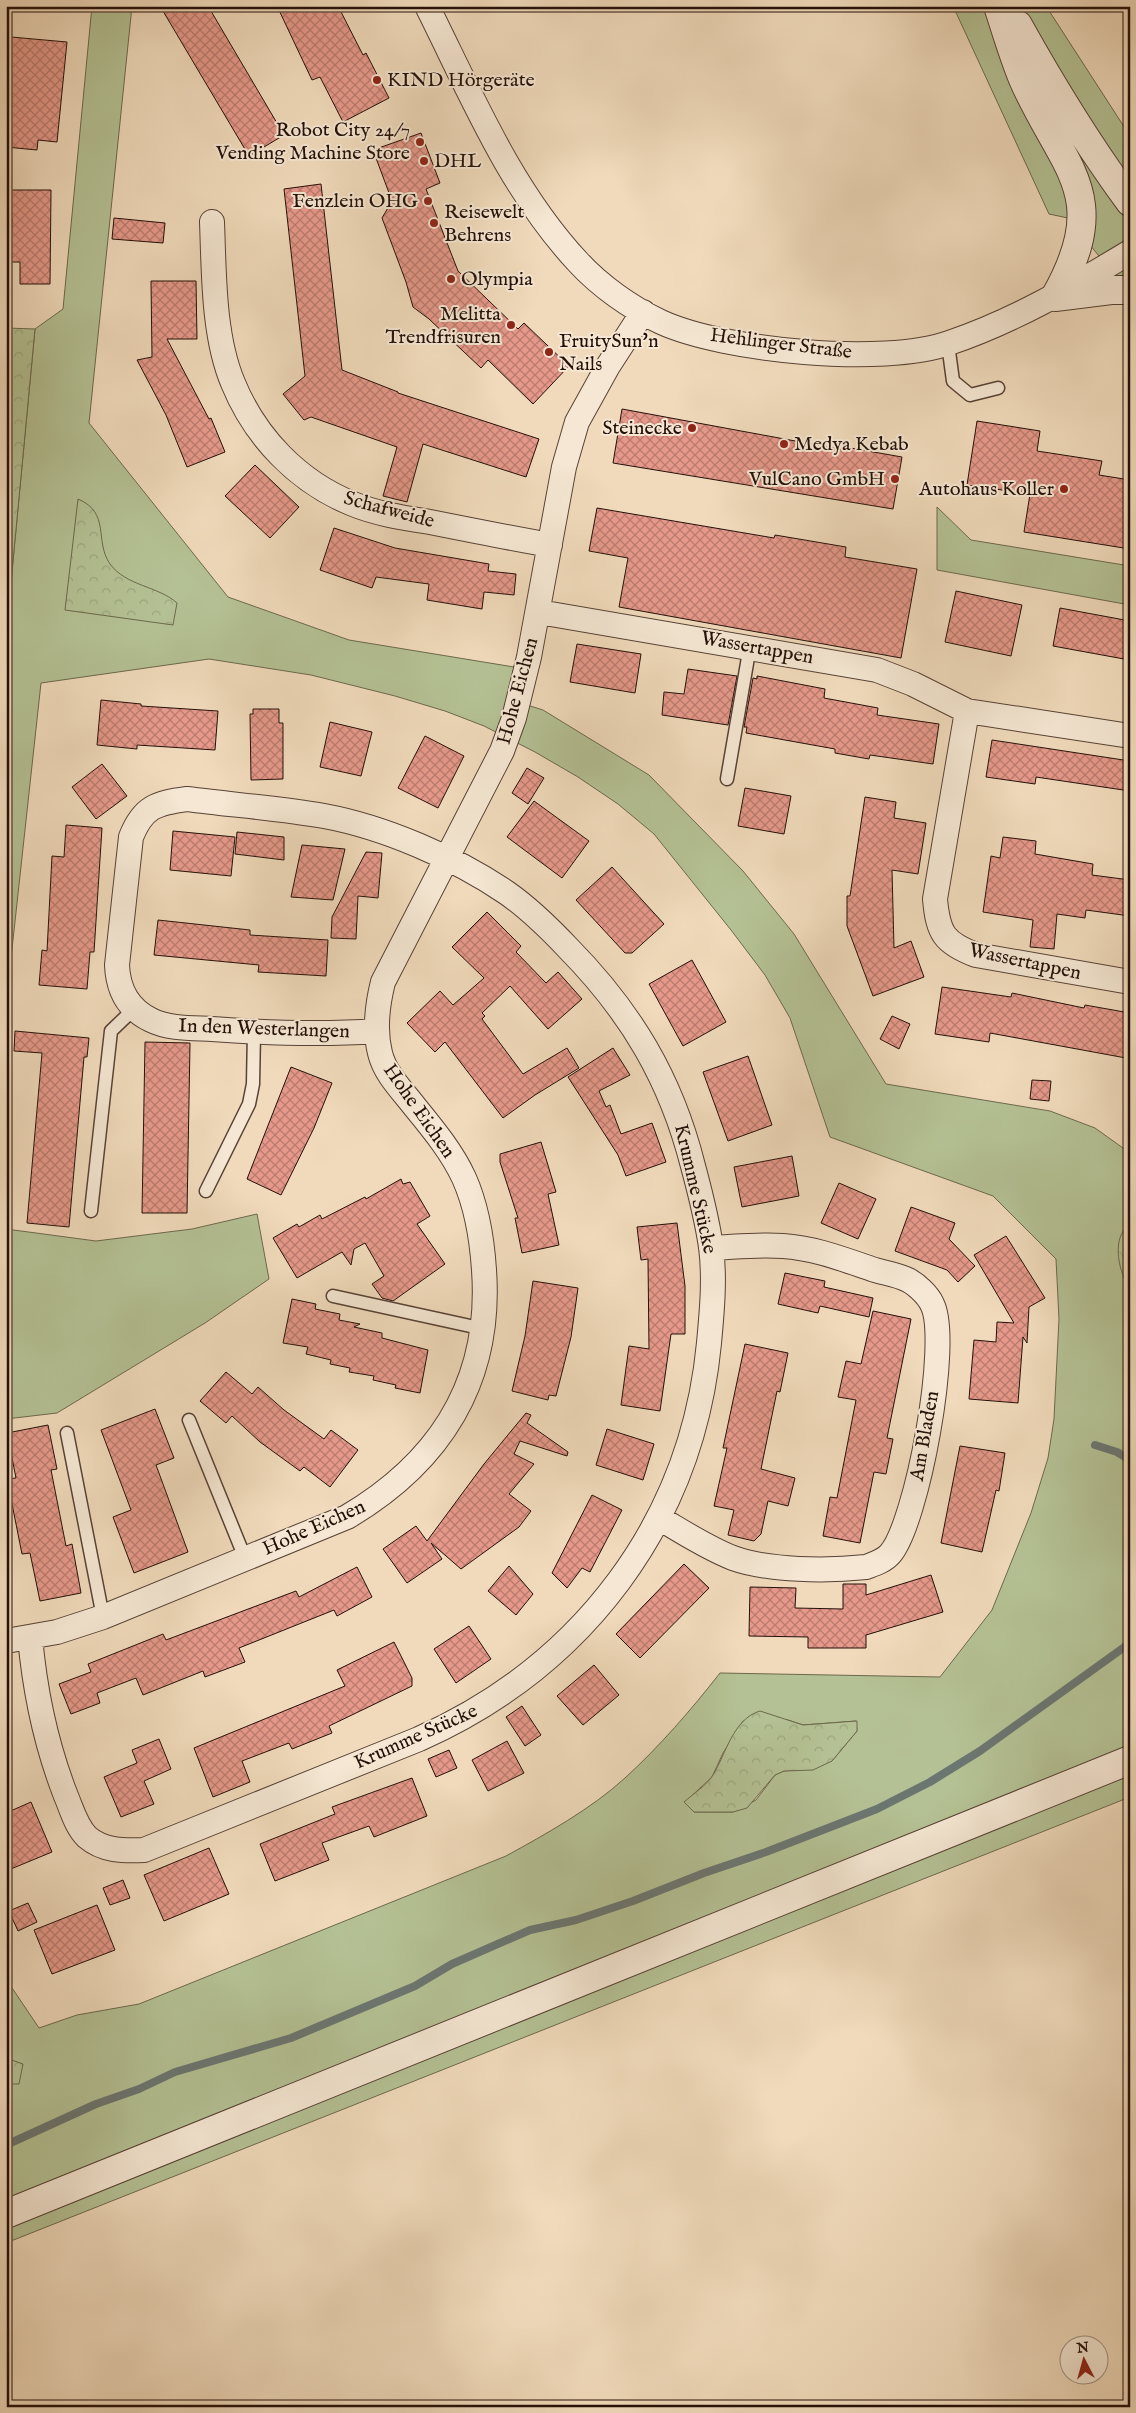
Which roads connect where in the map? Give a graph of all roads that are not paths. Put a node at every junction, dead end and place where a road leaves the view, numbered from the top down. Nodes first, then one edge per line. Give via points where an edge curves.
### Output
1 (427, 6) edge
2 (998, 6) edge
3 (1007, 6) edge
4 (1130, 202) edge
5 (212, 222) dead end
6 (1130, 252) edge
7 (1130, 290) edge
8 (1055, 297) junction
9 (642, 312) junction
10 (948, 344) junction
11 (998, 388) dead end
12 (550, 545) junction
13 (539, 612) junction
14 (750, 646) junction
15 (967, 711) junction
16 (1130, 736) edge
17 (727, 779) dead end
18 (446, 859) junction
19 (1130, 982) edge
20 (134, 1009) junction
21 (376, 1031) junction
22 (254, 1032) junction
23 (206, 1191) dead end
24 (91, 1211) dead end
25 (711, 1248) junction
26 (333, 1296) dead end
27 (484, 1329) junction
28 (189, 1420) dead end
29 (68, 1433) dead end
30 (659, 1518) junction
31 (245, 1558) junction
32 (103, 1617) junction
33 (30, 1638) junction
34 (6, 1640) edge
35 (1130, 1760) edge
36 (6, 2214) edge

1 - 9 street, Hehlinger Straße via 476,105 530,202 594,278
2 - 8 street via 1023,79 1071,167 1080,196 1083,221 1077,251
3 - 4 street via 1097,158
5 - 12 street, Schafweide via 215,294 232,382 264,436 294,468 321,488 353,504 395,516
6 - 8 street, Hehlinger Straße
7 - 8 street
8 - 10 street, Hehlinger Straße
9 - 10 street, Hehlinger Straße via 685,331 724,341 790,349 885,354
9 - 12 street, Hohe Eichen via 577,422 564,467
10 - 11 lane via 953,381 970,395
12 - 13 street, Hohe Eichen
13 - 14 street, Wassertappen
13 - 18 street, Hohe Eichen via 505,743
14 - 15 street, Wassertappen via 877,670 914,684
14 - 17 lane
15 - 16 street, Wassertappen
15 - 19 street, Wassertappen via 935,899 942,934 957,947 976,955
18 - 20 street, In den Westerlangen via 405,839 326,816 187,799 148,809 137,822 131,837 118,966 118,982 123,996
18 - 21 street, Hohe Eichen via 383,982
18 - 25 street, Krumme Stücke via 505,892 540,919 610,994 636,1030 677,1110 701,1196
20 - 22 street, In den Westerlangen via 152,1021 175,1027
20 - 24 lane via 111,1032
21 - 22 street, In den Westerlangen via 340,1034
21 - 27 street, Hohe Eichen via 388,1073 453,1158 473,1201 486,1290
22 - 23 lane via 253,1084 249,1104
25 - 30 street, Krumme Stücke via 712,1316 703,1392 688,1449
25 - 30 street, Am Bladen via 784,1246 820,1252 908,1280 932,1304 938,1333 930,1418 916,1487 898,1539 890,1554 866,1567 772,1567 754,1564 718,1551
26 - 27 lane
27 - 31 street, Hohe Eichen via 477,1362 463,1397 444,1430 417,1464 373,1501 347,1517
28 - 31 lane
29 - 32 lane
30 - 33 street, Krumme Stücke via 640,1551 587,1619 540,1665 488,1704 419,1739 144,1850 122,1851 103,1847 76,1823 52,1761 34,1684
31 - 32 street, Hohe Eichen
32 - 33 street, Hohe Eichen
33 - 34 street, Hohe Eichen
35 - 36 street

